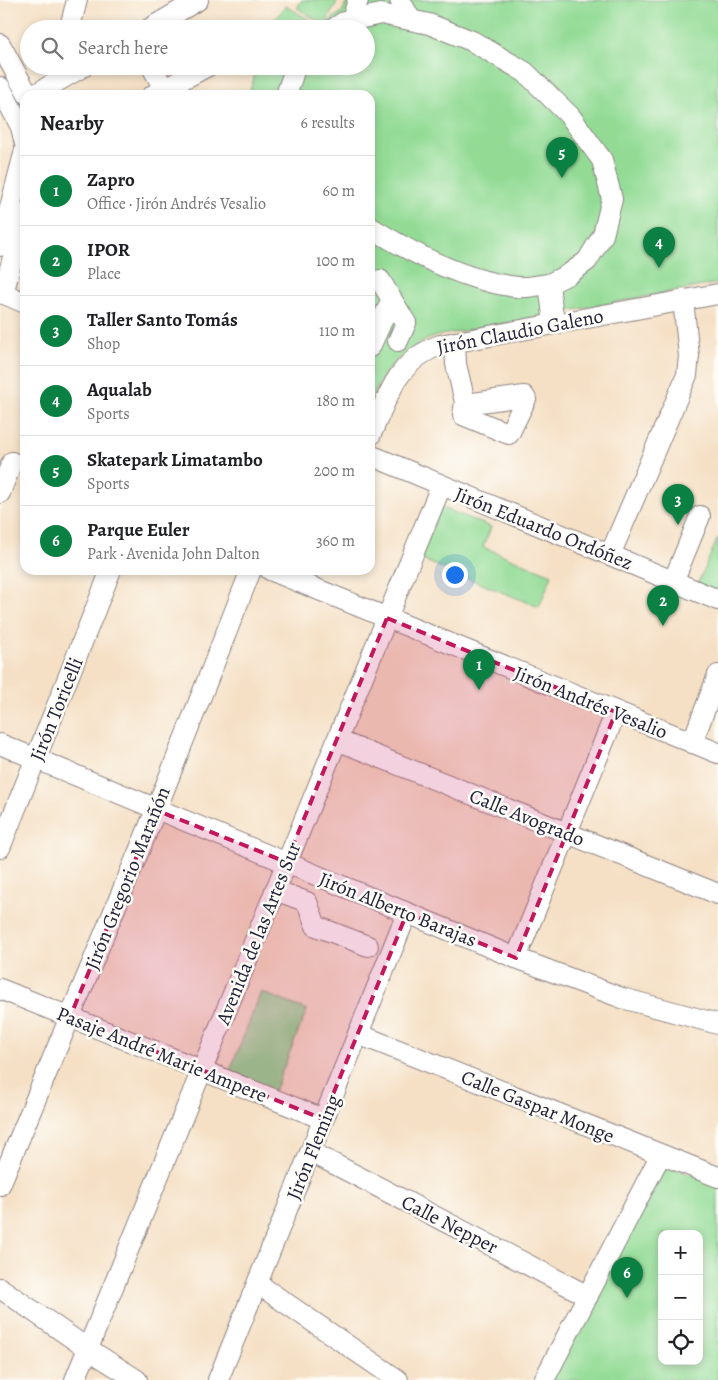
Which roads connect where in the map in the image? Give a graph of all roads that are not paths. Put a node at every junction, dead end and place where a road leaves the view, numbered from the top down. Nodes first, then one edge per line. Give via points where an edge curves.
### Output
1 (77, 0) edge
2 (198, 0) edge
3 (358, 0) edge
4 (388, 0) edge
5 (400, 0) edge
6 (72, 20) edge
7 (164, 20) edge
8 (352, 20) junction
9 (411, 20) junction
10 (0, 44) edge
11 (68, 75) edge
12 (155, 75) edge
13 (191, 75) edge
14 (293, 75) edge
15 (0, 87) edge
16 (25, 90) edge
17 (43, 90) edge
18 (158, 90) edge
19 (163, 90) edge
20 (288, 90) edge
21 (18, 105) edge
22 (20, 120) edge
23 (20, 169) edge
24 (20, 230) edge
25 (375, 230) edge
26 (0, 246) edge
27 (380, 280) dead end
28 (548, 284) junction
29 (2, 293) edge
30 (714, 296) edge
31 (683, 300) junction
32 (20, 301) edge
33 (391, 301) junction
34 (554, 324) junction
35 (375, 337) edge
36 (375, 339) edge
37 (398, 341) junction
38 (455, 342) junction
39 (411, 360) junction
40 (465, 402) dead end
41 (375, 425) edge
42 (375, 457) edge
43 (12, 462) edge
44 (441, 486) junction
45 (0, 493) edge
46 (700, 516) dead end
47 (610, 555) junction
48 (109, 575) edge
49 (249, 575) edge
50 (282, 575) edge
51 (673, 582) junction
52 (718, 600) edge
53 (387, 618) junction
54 (718, 675) edge
55 (616, 712) junction
56 (337, 740) junction
57 (692, 743) junction
58 (0, 744) edge
59 (718, 753) edge
60 (36, 760) junction
61 (156, 810) junction
62 (566, 834) junction
63 (0, 848) edge
64 (286, 862) junction
65 (275, 890) junction
66 (718, 894) edge
67 (407, 913) junction
68 (368, 946) dead end
69 (516, 958) junction
70 (0, 989) edge
71 (70, 1017) junction
72 (718, 1024) edge
73 (358, 1034) junction
74 (202, 1070) junction
75 (324, 1119) junction
76 (311, 1152) junction
77 (660, 1156) junction
78 (718, 1177) edge
79 (0, 1185) edge
80 (258, 1284) junction
81 (0, 1288) edge
82 (588, 1296) junction
83 (88, 1349) junction
84 (75, 1380) edge
85 (137, 1380) edge
86 (218, 1380) edge
87 (398, 1380) edge
88 (544, 1380) edge

1 - 6 street
2 - 7 street
3 - 8 street
4 - 8 street
5 - 9 street
8 - 9 street via 381,14
9 - 28 street via 472,40 525,72 570,116 602,160 612,198 603,235 587,260 570,274
10 - 16 street
11 - 17 street
12 - 18 street
13 - 19 street
14 - 20 street
15 - 21 street
21 - 22 street
23 - 26 street
24 - 29 street
25 - 28 street via 437,263 484,280 519,287
27 - 33 street
28 - 34 street
29 - 32 street
30 - 31 street, Jirón Claudio Galeno
31 - 34 street, Jirón Claudio Galeno
31 - 47 street via 689,356 686,375
33 - 35 street
33 - 37 street via 406,324
34 - 38 street, Jirón Claudio Galeno
36 - 37 street
37 - 39 street
38 - 39 street, Jirón Claudio Galeno via 425,350
38 - 40 street via 456,364
39 - 41 street, Jirón Claudio Galeno via 396,378
42 - 44 street, Jirón Eduardo Ordóñez
43 - 45 street
44 - 47 street, Jirón Eduardo Ordóñez
44 - 53 street, Avenida de las Artes Sur
46 - 51 street
47 - 51 street, Jirón Eduardo Ordóñez
48 - 60 street, Jirón Toricelli
49 - 61 street, Jirón Gregorio Marañón
50 - 53 street, Jirón Andrés Vesalio
51 - 52 street, Jirón Eduardo Ordóñez
53 - 55 street, Jirón Andrés Vesalio
53 - 56 street, Avenida de las Artes Sur
54 - 57 street
55 - 57 street, Jirón Andrés Vesalio
55 - 62 street
56 - 62 street, Calle Avogrado
56 - 64 street, Avenida de las Artes Sur
57 - 59 street, Jirón Andrés Vesalio
58 - 60 street, Jirón Alberto Barajas
60 - 61 street, Jirón Alberto Barajas
60 - 63 street, Jirón Toricelli
61 - 64 street, Jirón Alberto Barajas
61 - 71 street, Jirón Gregorio Marañón
62 - 66 street, Calle Avogrado
62 - 69 street
64 - 65 street, Avenida de las Artes Sur
64 - 67 street, Jirón Alberto Barajas
65 - 68 street via 307,902 316,926
65 - 74 street, Avenida de las Artes Sur
67 - 69 street, Jirón Alberto Barajas
67 - 73 street, Jirón Fleming
69 - 72 street, Jirón Alberto Barajas via 622,998
70 - 71 street, Pasaje André Marie Ampere
71 - 74 street, Pasaje André Marie Ampere
71 - 79 street, Jirón Gregorio Marañón
73 - 75 street, Jirón Fleming
73 - 77 street, Calle Gaspar Monge
74 - 75 street, Pasaje André Marie Ampere
74 - 83 street, Avenida de las Artes Sur
75 - 76 street, Jirón Fleming
76 - 80 street, Jirón Fleming
76 - 82 street, Calle Nepper
77 - 78 street, Calle Gaspar Monge
77 - 82 street
80 - 86 street, Jirón Fleming
80 - 87 street
81 - 83 street
82 - 88 street
83 - 84 street, Avenida de las Artes Sur
83 - 85 street

